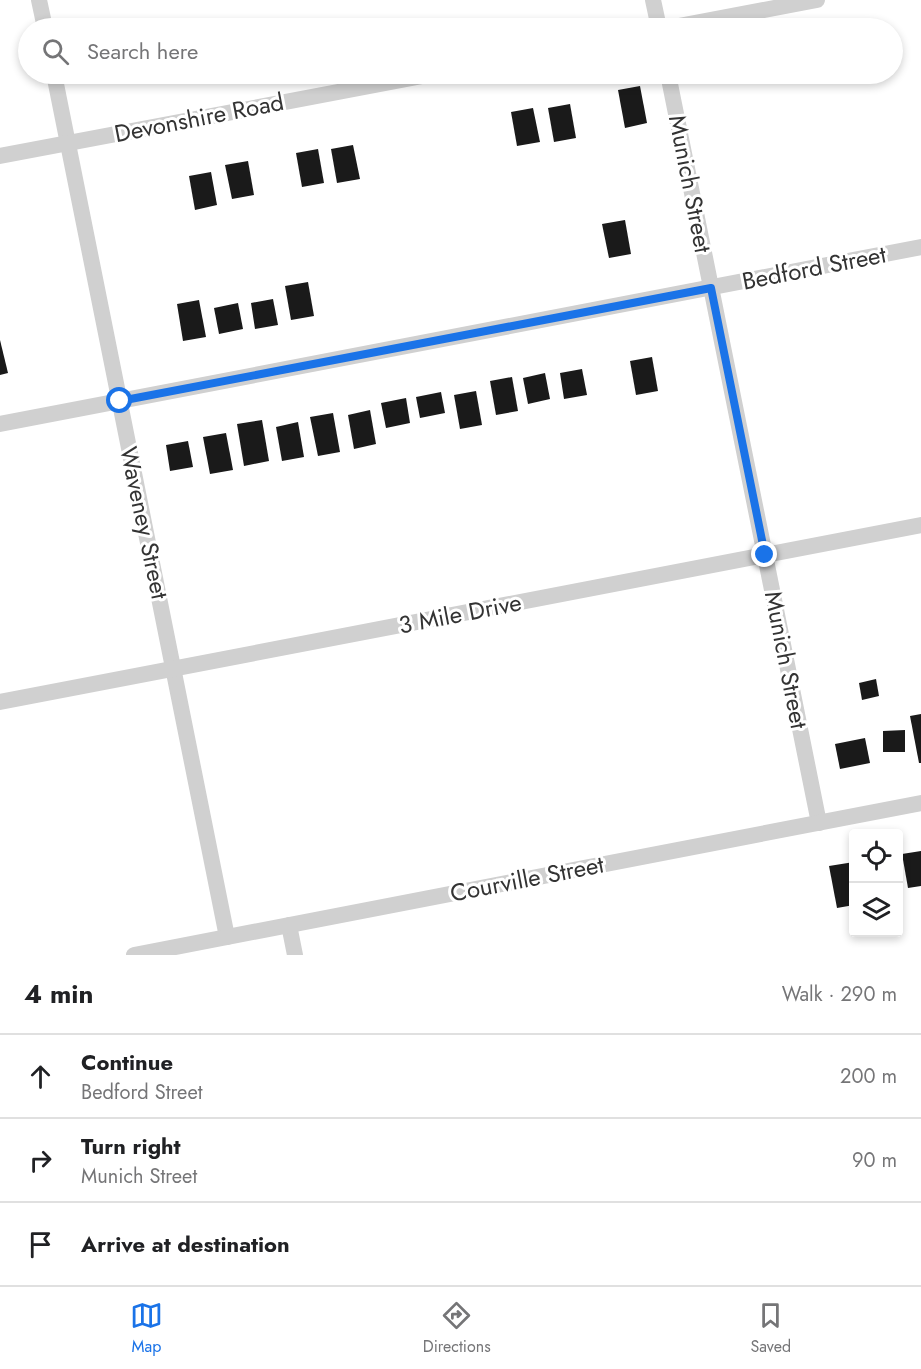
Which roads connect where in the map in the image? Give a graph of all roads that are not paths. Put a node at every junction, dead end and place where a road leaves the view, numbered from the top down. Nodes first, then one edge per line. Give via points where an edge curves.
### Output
1 (39, 0) edge
2 (653, 0) edge
3 (817, 0) edge
4 (43, 18) edge
5 (657, 18) edge
6 (721, 18) edge
7 (56, 84) edge
8 (380, 84) edge
9 (670, 84) edge
10 (68, 143) junction
11 (0, 156) edge
12 (921, 247) edge
13 (711, 288) junction
14 (120, 401) junction
15 (0, 424) edge
16 (921, 525) edge
17 (765, 555) junction
18 (174, 669) junction
19 (0, 702) edge
20 (921, 803) edge
21 (819, 823) junction
22 (289, 925) junction
23 (227, 937) junction
24 (134, 955) edge
25 (294, 955) edge

1 - 4 street
2 - 5 street
3 - 6 street
7 - 10 street, Waveney Street
8 - 10 street, Devonshire Road
9 - 13 street, Munich Street
10 - 11 street, Devonshire Road
10 - 14 street, Waveney Street
12 - 13 street, Bedford Street
13 - 14 street, Bedford Street
13 - 17 street, Munich Street
14 - 15 street, Bedford Street
14 - 18 street, Waveney Street
16 - 17 street, 3 Mile Drive
17 - 18 street, 3 Mile Drive
17 - 21 street, Munich Street
18 - 19 street, 3 Mile Drive
18 - 23 street, Waveney Street
20 - 21 street, Courville Street
21 - 22 street, Courville Street
22 - 23 street, Courville Street
22 - 25 street
23 - 24 street, Courville Street

